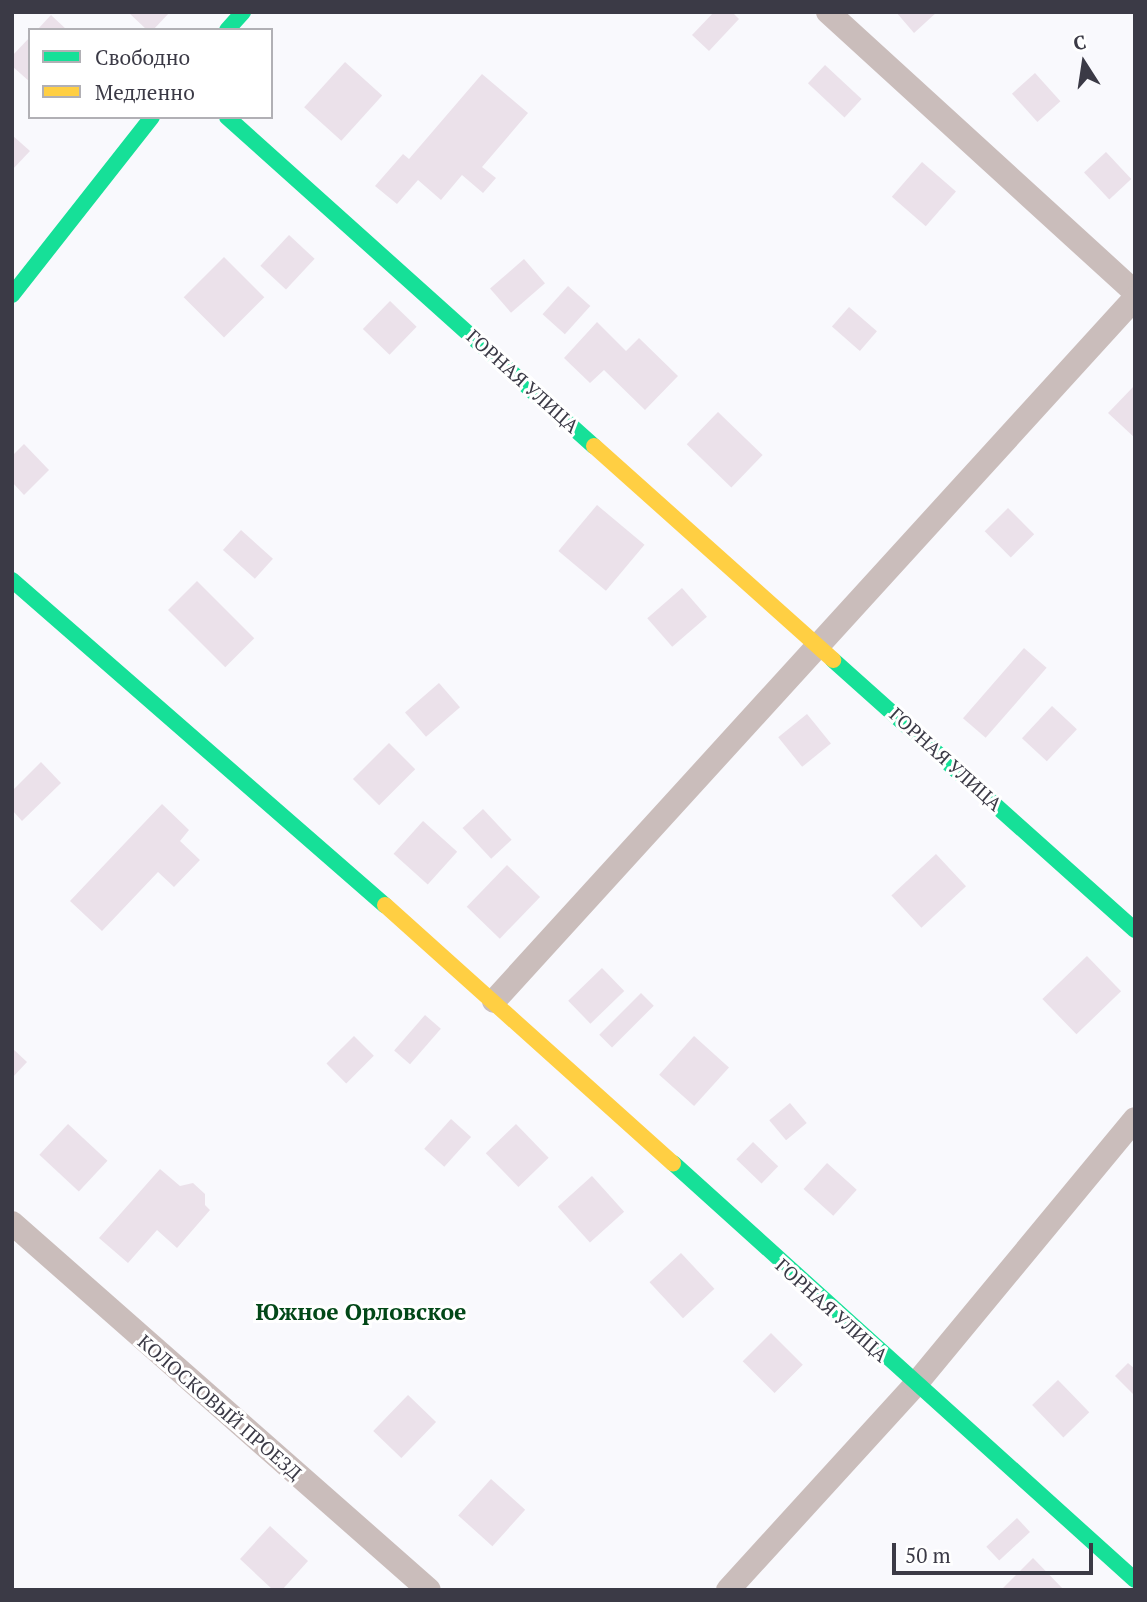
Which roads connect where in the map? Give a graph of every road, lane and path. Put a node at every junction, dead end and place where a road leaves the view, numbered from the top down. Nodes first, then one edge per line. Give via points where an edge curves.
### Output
1 (243, 12) edge
2 (828, 12) edge
3 (229, 28) edge
4 (150, 119) edge
5 (228, 119) edge
6 (1135, 292) edge
7 (12, 295) edge
8 (1135, 299) edge
9 (12, 580) edge
10 (819, 645) junction
11 (1135, 930) edge
12 (494, 1001) junction
13 (1135, 1119) edge
14 (12, 1223) edge
15 (915, 1385) junction
16 (1135, 1580) edge
17 (429, 1590) edge
18 (728, 1590) edge

1 - 3 street
2 - 6 street
4 - 7 street
5 - 10 street, ГОРНАЯ УЛИЦА
8 - 10 street
9 - 12 street, ГОРНАЯ УЛИЦА
10 - 11 street, ГОРНАЯ УЛИЦА
10 - 12 street
12 - 15 street, ГОРНАЯ УЛИЦА
13 - 15 street
14 - 17 street, КОЛОСКОВЫЙ ПРОЕЗД
15 - 16 street
15 - 18 street

